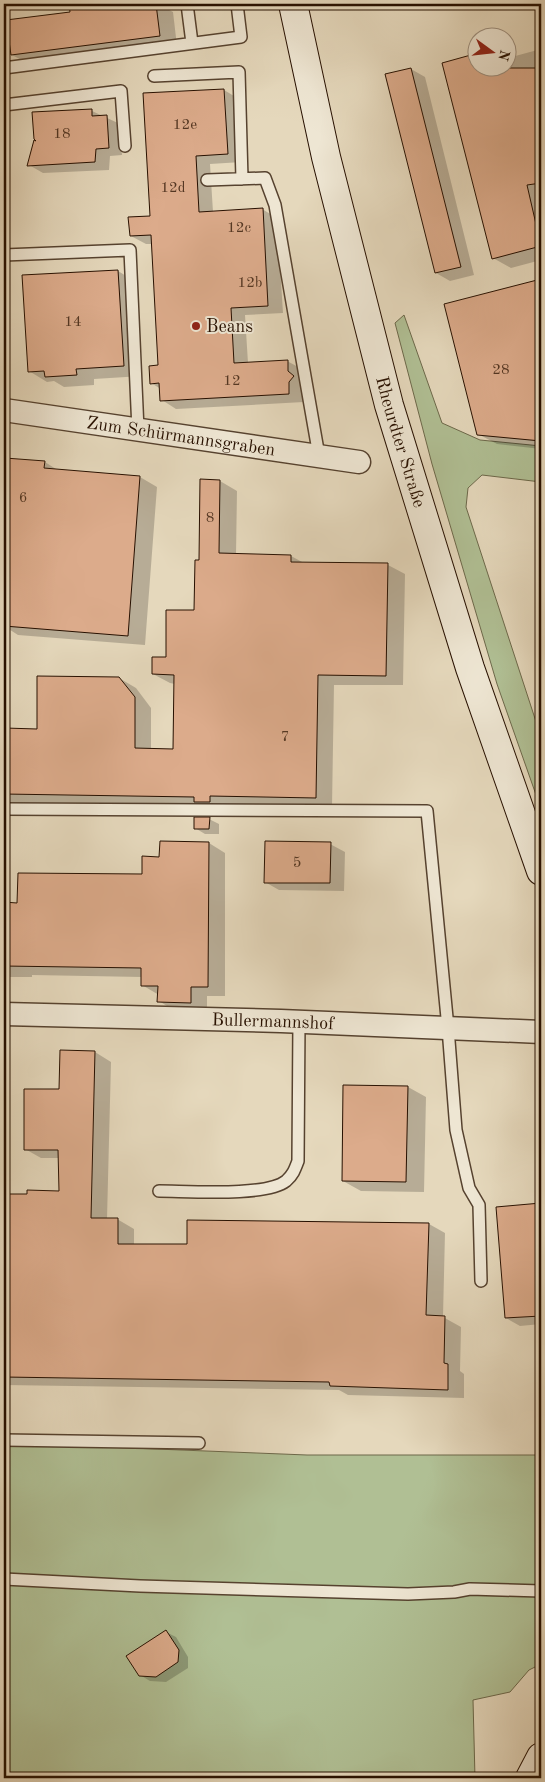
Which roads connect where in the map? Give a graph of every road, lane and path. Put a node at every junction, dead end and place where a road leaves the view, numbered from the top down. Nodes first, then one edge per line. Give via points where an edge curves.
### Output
1 (187, 4) edge
2 (237, 4) edge
3 (293, 4) edge
4 (192, 43) junction
5 (4, 68) edge
6 (154, 76) dead end
7 (4, 105) edge
8 (125, 146) dead end
9 (242, 178) junction
10 (207, 180) dead end
11 (4, 255) edge
12 (4, 410) edge
13 (138, 430) junction
14 (319, 456) junction
15 (359, 462) dead end
16 (4, 809) edge
17 (541, 871) edge
18 (4, 1014) edge
19 (298, 1022) junction
20 (448, 1028) junction
21 (541, 1032) edge
22 (159, 1192) dead end
23 (481, 1281) dead end
24 (4, 1440) edge
25 (199, 1443) dead end
26 (4, 1579) edge
27 (541, 1591) edge
28 (541, 1757) edge
29 (530, 1778) edge

1 - 4 lane
2 - 4 lane via 242,37
3 - 17 main road, Rheurdter Straße via 326,157 389,405 470,668
4 - 5 lane
6 - 9 lane via 239,72
7 - 8 lane via 121,91
9 - 10 lane
9 - 14 lane via 265,178 275,205
11 - 13 lane via 130,250
12 - 13 street, Zum Schürmannsgraben
13 - 14 street, Zum Schürmannsgraben
14 - 15 street, Zum Schürmannsgraben
16 - 20 lane via 427,811
18 - 19 street, Bullermannshof
19 - 20 street, Bullermannshof
19 - 22 lane via 298,1161 294,1173 285,1182 268,1189
20 - 21 street, Bullermannshof
20 - 23 lane via 456,1130 469,1188 480,1205
24 - 25 lane
26 - 27 lane via 408,1594 470,1589
28 - 29 main road

